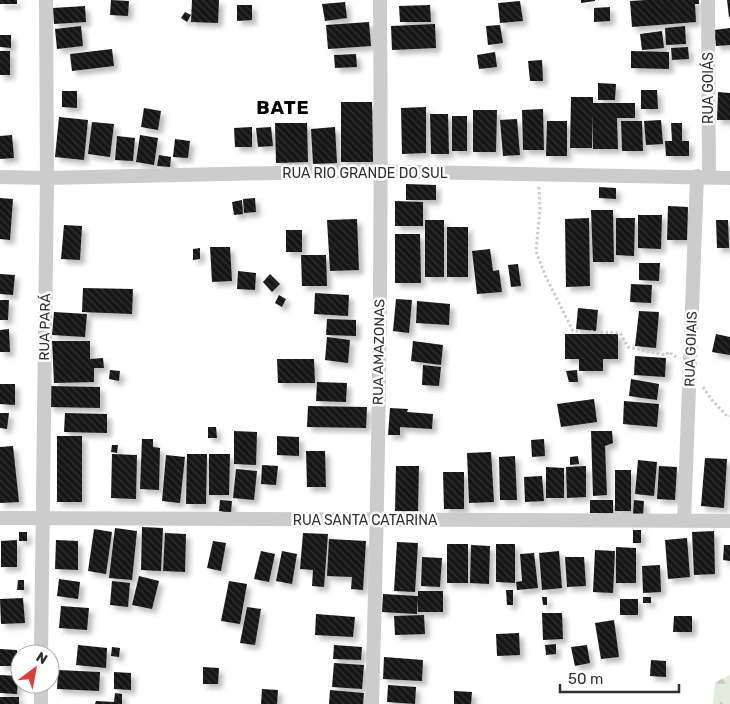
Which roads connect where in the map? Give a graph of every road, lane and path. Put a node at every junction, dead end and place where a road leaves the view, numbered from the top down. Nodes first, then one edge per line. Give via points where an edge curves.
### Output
1 (46, 0) edge
2 (380, 0) edge
3 (708, 0) edge
4 (381, 172) junction
5 (538, 174) junction
6 (0, 177) edge
7 (703, 177) junction
8 (47, 178) junction
9 (730, 178) edge
10 (690, 367) junction
11 (730, 416) edge
12 (0, 518) edge
13 (42, 518) junction
14 (377, 520) junction
15 (684, 521) junction
16 (730, 521) edge
17 (41, 644) edge
18 (372, 704) edge

1 - 8 street, RUA PARÁ
2 - 4 street, RUA AMAZONAS
3 - 7 street, RUA GOIÁS
4 - 5 street, RUA RIO GRANDE DO SUL
4 - 8 street, RUA RIO GRANDE DO SUL
4 - 14 street, RUA AMAZONAS
5 - 7 street, RUA RIO GRANDE DO SUL
5 - 10 path via 540,209 536,251 573,331 620,333 628,347 665,355 669,352
6 - 8 street, RUA RIO GRANDE DO SUL
7 - 9 street, RUA RIO GRANDE DO SUL
7 - 10 street, RUA GOIAIS
8 - 13 street, RUA PARÁ
10 - 11 path via 711,399
10 - 15 street, RUA GOIAIS
12 - 13 street, RUA SANTA CATARINA
13 - 14 street, RUA SANTA CATARINA
13 - 17 street, RUA PARÁ
14 - 15 street, RUA SANTA CATARINA
14 - 18 street, RUA AMAZONAS
15 - 16 street, RUA SANTA CATARINA

